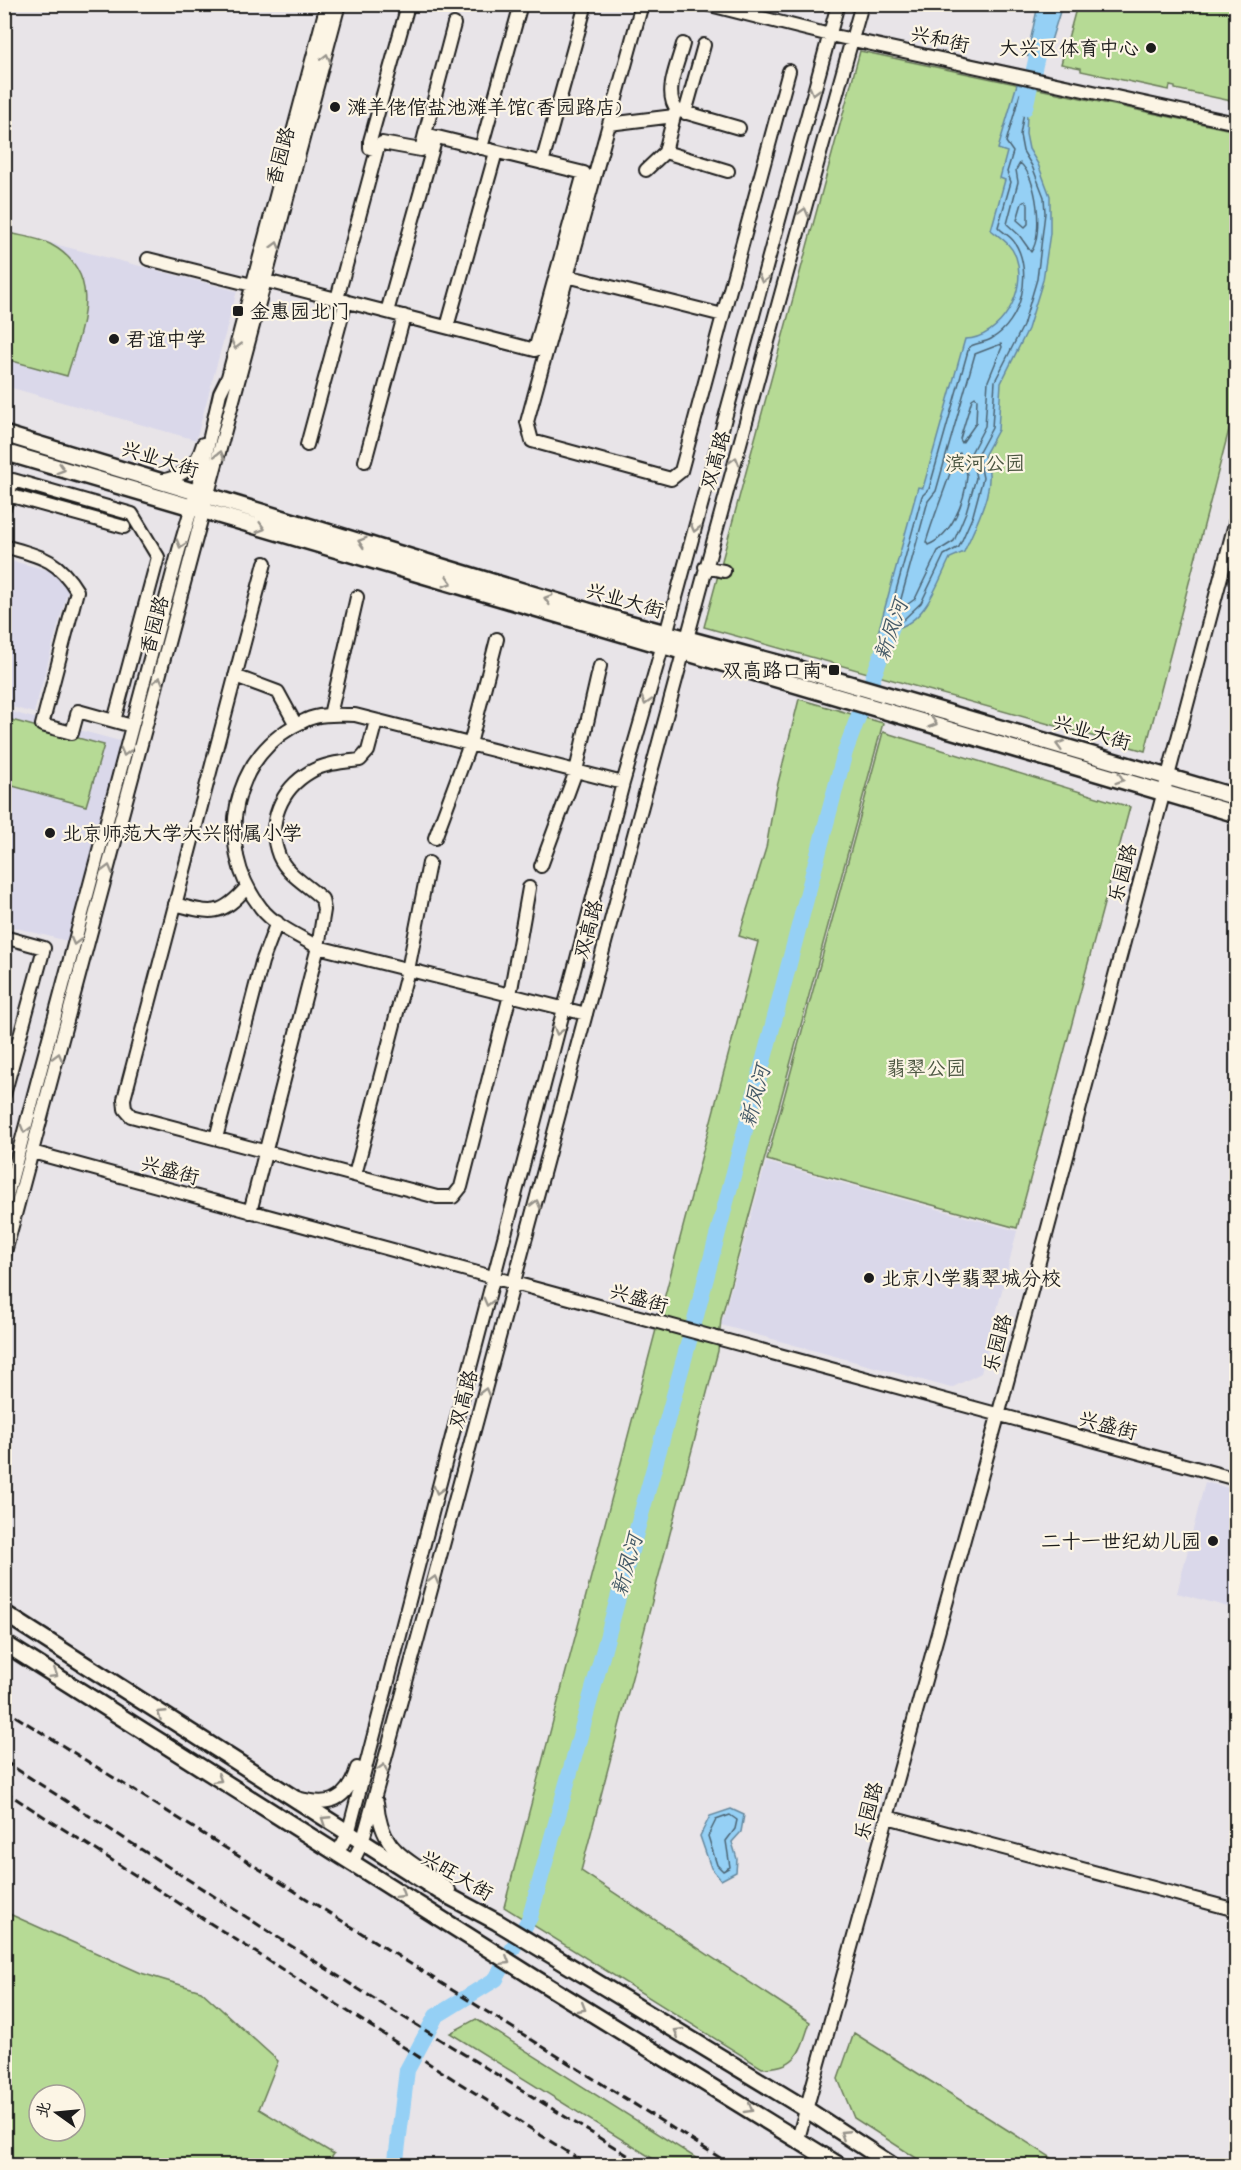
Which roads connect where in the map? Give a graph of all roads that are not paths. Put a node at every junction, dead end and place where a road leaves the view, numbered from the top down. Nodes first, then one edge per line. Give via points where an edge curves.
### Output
1 (327, 4) edge
2 (339, 4) edge
3 (521, 4) edge
4 (642, 4) edge
5 (706, 4) edge
6 (838, 4) edge
7 (862, 4) edge
8 (408, 5) edge
9 (584, 11) dead end
10 (454, 24) dead end
11 (830, 35) junction
12 (852, 39) junction
13 (683, 44) dead end
14 (704, 45) dead end
15 (789, 71) dead end
16 (679, 113) junction
17 (1236, 123) edge
18 (609, 124) junction
19 (739, 128) dead end
20 (430, 136) junction
21 (481, 148) junction
22 (377, 150) junction
23 (496, 152) junction
24 (665, 152) junction
25 (542, 163) junction
26 (646, 170) dead end
27 (728, 171) dead end
28 (148, 259) dead end
29 (567, 276) junction
30 (261, 285) junction
31 (341, 300) junction
32 (387, 312) junction
33 (723, 315) junction
34 (404, 316) junction
35 (447, 327) junction
36 (211, 427) junction
37 (4, 434) edge
38 (307, 445) dead end
39 (4, 452) edge
40 (365, 461) dead end
41 (160, 481) junction
42 (203, 493) junction
43 (8, 495) junction
44 (4, 508) edge
45 (198, 509) junction
46 (1236, 520) edge
47 (124, 527) dead end
48 (4, 546) edge
49 (265, 563) dead end
50 (705, 567) junction
51 (724, 571) dead end
52 (357, 597) dead end
53 (497, 639) dead end
54 (664, 639) junction
55 (684, 645) junction
56 (600, 666) dead end
57 (235, 676) junction
58 (879, 700) junction
59 (330, 715) junction
60 (114, 721) junction
61 (376, 721) junction
62 (296, 725) junction
63 (132, 726) junction
64 (470, 744) junction
65 (576, 771) junction
66 (1168, 776) junction
67 (623, 783) junction
68 (1164, 792) junction
69 (1236, 797) edge
70 (1236, 814) edge
71 (435, 838) dead end
72 (429, 863) dead end
73 (541, 866) dead end
74 (247, 887) junction
75 (529, 888) dead end
76 (175, 904) junction
77 (277, 922) junction
78 (4, 937) edge
79 (318, 947) junction
80 (408, 969) junction
81 (510, 995) junction
82 (564, 1008) junction
83 (586, 1014) junction
84 (10, 1055) edge
85 (4, 1095) edge
86 (216, 1138) junction
87 (265, 1151) junction
88 (32, 1152) junction
89 (355, 1175) junction
90 (4, 1207) edge
91 (250, 1212) junction
92 (4, 1256) edge
93 (494, 1278) junction
94 (515, 1284) junction
95 (998, 1416) junction
96 (1236, 1479) edge
97 (4, 1613) edge
98 (4, 1643) edge
99 (378, 1717) junction
100 (376, 1792) junction
101 (294, 1800) junction
102 (887, 1817) junction
103 (290, 1825) junction
104 (348, 1834) junction
105 (362, 1843) junction
106 (337, 1854) junction
107 (390, 1861) junction
108 (352, 1863) junction
109 (378, 1880) junction
110 (468, 1906) junction
111 (1236, 1910) edge
112 (806, 2109) junction
113 (798, 2139) junction
114 (840, 2166) edge
115 (893, 2166) edge

1 - 30 street, 香园路
30 -> 2 street, 香园路
3 - 21 street
4 - 18 street
5 - 11 street, 兴和街
6 - 11 street, 双高路
7 - 12 street, 双高路
8 - 22 street via 370,141 370,148
9 - 25 street
10 - 20 street
11 - 12 street, 兴和街
11 -> 54 street, 双高路
12 - 17 street, 兴和街
50 -> 12 street, 双高路
13 - 16 street via 670,91 671,103
14 - 16 street
15 - 33 street
16 - 18 street
16 - 19 street
16 - 24 street
18 - 29 street
20 - 21 street
20 - 22 street via 421,150 382,143
20 - 32 street
21 - 23 street
22 - 31 street
23 - 25 street
23 - 35 street
24 - 26 street
24 - 27 street
25 - 35 street via 584,173 535,350
28 - 30 street
29 - 33 street
29 - 33 street via 527,422 532,441 671,479 681,471
30 - 31 street
30 -> 36 street, 香园路
42 -> 30 street, 香园路
31 - 32 street
31 - 38 street
32 - 34 street
34 - 35 street
34 - 40 street
36 - 41 street via 190,468
36 - 42 street, 香园路
37 - 41 main road, 兴业大街
39 -> 45 main road, 兴业大街
41 - 42 main road, 兴业大街
42 - 45 street, 香园路
54 -> 42 main road, 兴业大街
43 - 44 street
43 - 47 street
43 - 60 street via 13,480 132,514 158,557
45 -> 54 main road, 兴业大街
45 -> 63 street, 香园路
88 -> 45 street, 香园路
46 - 66 street, 乐园路
48 - 60 street via 49,559 66,572 77,591 42,725 72,734 78,711
49 - 57 street
50 - 51 street
50 - 55 street, 双高路
52 - 59 street
53 - 64 street
54 - 55 main road, 兴业大街
54 -> 67 street, 双高路
55 - 58 main road, 兴业大街
55 - 83 street, 双高路
56 - 65 street
57 - 62 street via 278,692
57 - 76 street
66 -> 58 main road, 兴业大街
58 -> 68 main road, 兴业大街
59 - 61 street via 356,715
59 - 62 street
60 - 63 street
61 - 64 street
61 - 79 street via 368,751 360,760 312,771 292,785 277,807 274,832 280,857 298,880 321,899 324,910
62 - 74 street via 257,757 236,801 236,857
63 -> 90 street, 香园路
64 - 65 street
64 - 71 street
65 - 67 street
65 - 73 street
66 - 68 street, 乐园路
66 - 69 main road, 兴业大街
67 - 82 street, 双高路
68 - 70 main road, 兴业大街
68 - 95 street, 乐园路
72 - 80 street
74 - 76 street via 229,907 216,913
74 - 77 street
75 - 81 street
76 - 86 street via 124,1099 125,1109 131,1116
77 - 79 street
77 - 86 street via 262,962
78 - 84 street via 44,948
79 - 80 street
79 - 87 street
80 - 81 street
80 - 89 street
81 - 82 street
81 - 89 street via 461,1187 453,1197 437,1197
82 - 83 street
82 -> 93 street, 双高路
94 -> 83 street, 双高路
84 - 85 street
86 - 87 street
87 - 89 street
87 - 91 street
88 - 91 street, 兴盛街
88 - 92 street, 香园路
91 - 93 street, 兴盛街
93 - 94 street, 兴盛街
93 -> 99 street, 双高路
94 - 95 street, 兴盛街
100 -> 94 street, 双高路
95 - 96 street, 兴盛街
95 - 102 street, 乐园路
101 -> 97 main road, 兴旺大街
98 -> 103 main road
99 - 101 street via 346,1793 322,1803
99 - 104 street, 双高路
100 - 105 street, 双高路
100 - 110 street via 378,1822 388,1844
101 - 103 main road via 302,1819
104 -> 101 main road, 兴旺大街
102 - 111 street
102 - 112 street, 乐园路
103 - 106 main road
104 - 105 main road, 兴旺大街
104 - 106 street, 双高路
105 - 107 main road, 兴旺大街
105 - 108 street, 双高路
106 - 108 main road
107 - 109 main road via 378,1864
107 - 110 main road, 兴旺大街
108 - 109 main road
109 -> 113 main road
112 -> 110 main road, 兴旺大街
112 - 113 street, 乐园路
115 -> 112 main road, 兴旺大街
113 - 114 main road

